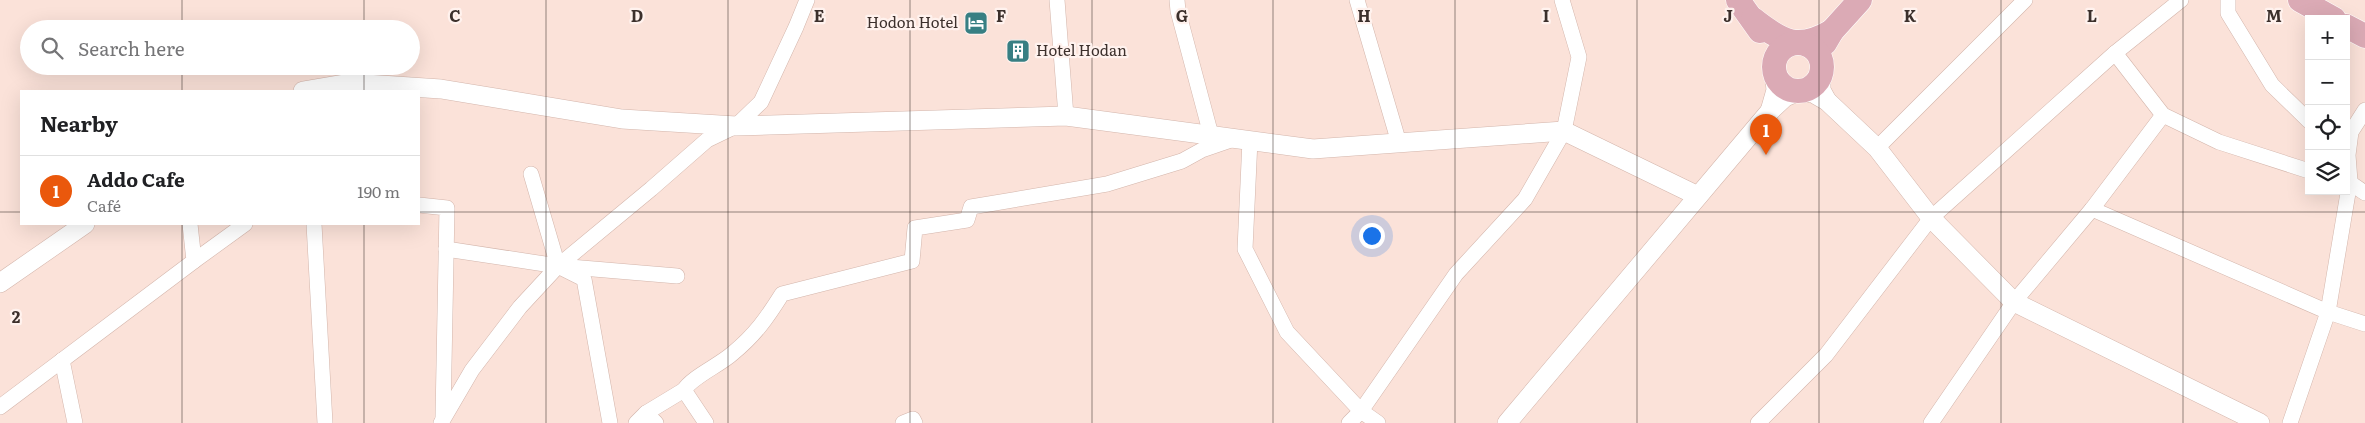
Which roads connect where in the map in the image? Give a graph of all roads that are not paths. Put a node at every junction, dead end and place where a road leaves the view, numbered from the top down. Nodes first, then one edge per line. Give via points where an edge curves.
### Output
1 (807, 0) edge
2 (1057, 0) edge
3 (1177, 0) edge
4 (1357, 0) edge
5 (1562, 0) edge
6 (1738, 0) edge
7 (2025, 0) edge
8 (2181, 0) edge
9 (2228, 0) edge
10 (2300, 0) edge
11 (1858, 1) edge
12 (2327, 15) edge
13 (1753, 19) junction
14 (2350, 28) edge
15 (1832, 31) junction
16 (2365, 36) edge
17 (1799, 44) junction
18 (2115, 53) junction
19 (1821, 69) junction
20 (1774, 70) junction
21 (309, 90) edge
22 (1799, 91) junction
23 (1827, 101) junction
24 (2365, 110) edge
25 (1770, 111) junction
26 (2163, 115) junction
27 (1066, 116) junction
28 (2305, 118) edge
29 (736, 126) junction
30 (1564, 131) junction
31 (1211, 135) junction
32 (1243, 140) junction
33 (1399, 143) junction
34 (1877, 148) junction
35 (2348, 150) edge
36 (2305, 170) edge
37 (531, 174) dead end
38 (2350, 182) edge
39 (2365, 193) edge
40 (2346, 195) edge
41 (1698, 196) junction
42 (420, 205) edge
43 (2092, 209) junction
44 (1931, 218) junction
45 (84, 225) edge
46 (190, 225) edge
47 (244, 225) edge
48 (314, 225) edge
49 (446, 249) junction
50 (194, 261) junction
51 (558, 266) junction
52 (678, 276) dead end
53 (0, 283) edge
54 (2014, 302) junction
55 (2328, 312) junction
56 (2365, 324) edge
57 (62, 360) junction
58 (684, 390) junction
59 (0, 407) edge
60 (1361, 411) junction
61 (646, 420) edge
62 (442, 422) edge
63 (75, 423) edge
64 (325, 423) edge
65 (610, 423) edge
66 (706, 423) edge
67 (903, 423) edge
68 (915, 423) edge
69 (1349, 423) edge
70 (1378, 423) edge
71 (1507, 423) edge
72 (1758, 423) edge
73 (1931, 423) edge
74 (2260, 423) edge
75 (2290, 423) edge

1 - 29 street via 761,102
2 - 27 street
3 - 31 street
4 - 33 street
5 - 30 street via 1579,57
6 - 13 main road
7 - 34 street
8 - 18 street
9 - 28 street via 2228,13 2272,85
10 - 12 main road
11 - 15 main road
13 - 17 main road via 1773,34
13 - 20 main road via 1768,44
14 - 16 main road
15 - 17 main road
15 - 19 main road via 1824,46
17 - 19 main road via 1813,49
17 - 20 main road via 1784,48 1778,54
18 - 26 street
18 - 44 street
19 - 22 main road via 1820,76 1811,86
19 - 23 street via 1821,90
20 - 22 main road via 1780,83
20 - 25 street via 1776,90
21 - 29 street via 350,83 441,89 622,119
22 - 23 street via 1813,93
22 - 25 street via 1785,97
23 - 34 street
24 - 35 street via 2351,132
25 - 41 street
26 - 36 street via 2219,142
26 - 43 street
27 - 29 street
27 - 31 street
29 - 51 street via 707,140
30 - 33 street
30 - 41 street
30 - 60 street via 1525,199 1456,274
31 - 32 street
32 - 33 street via 1313,149
32 - 58 street via 1202,150 1182,161 1107,184 971,207 967,220 916,228 912,261 782,294 763,326 732,354 690,381
32 - 60 street via 1246,249 1287,332
34 - 44 street
37 - 51 street
38 - 39 street
40 - 55 street
41 - 71 street
42 - 49 street via 447,208
43 - 54 street
43 - 55 street
44 - 54 street
44 - 72 street via 1826,355
45 - 53 street
46 - 50 street
47 - 50 street
48 - 64 street
49 - 51 street
49 - 62 street
50 - 57 street
51 - 52 street
51 - 62 street via 520,307 472,370
51 - 65 street via 584,280
54 - 73 street
54 - 74 street
55 - 56 street
55 - 75 street
57 - 59 street
57 - 63 street
58 - 61 street
58 - 66 street
60 - 69 street
60 - 70 street
67 - 68 street via 912,419

